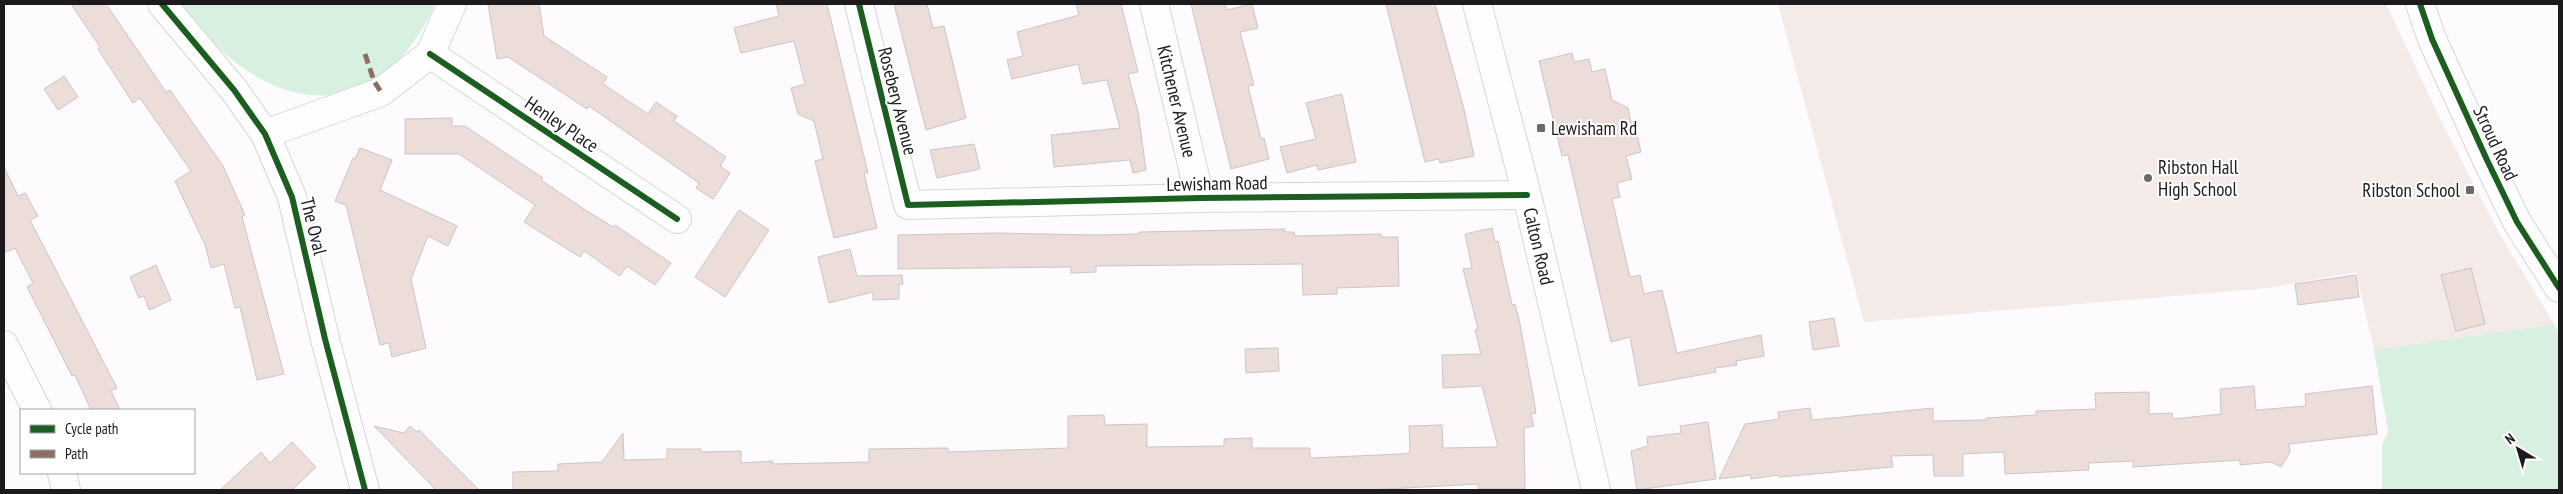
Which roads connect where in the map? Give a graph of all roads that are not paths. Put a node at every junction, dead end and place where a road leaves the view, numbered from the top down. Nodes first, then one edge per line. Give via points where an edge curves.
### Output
1 (162, 4) edge
2 (452, 4) edge
3 (859, 4) edge
4 (1154, 4) edge
5 (1477, 4) edge
6 (2420, 4) edge
7 (430, 54) junction
8 (266, 134) junction
9 (1527, 195) junction
10 (1200, 198) junction
11 (908, 204) joint
12 (677, 219) dead end
13 (2559, 288) edge
14 (4, 345) edge
15 (36, 409) edge
16 (62, 474) edge
17 (66, 490) edge
18 (365, 490) edge
19 (1596, 490) edge

1 - 8 street, The Oval
2 - 7 street
3 - 11 street, Rosebery Avenue
4 - 10 street, Kitchener Avenue
5 - 9 street, Calton Road
6 - 13 street, Stroud Road via 2491,169 2517,222
7 - 8 street via 381,92
7 - 12 street, Henley Place
8 - 18 street, The Oval via 292,198
9 - 10 street, Lewisham Road
9 - 19 street, Calton Road
10 - 11 street, Lewisham Road
14 - 15 street
16 - 17 street

